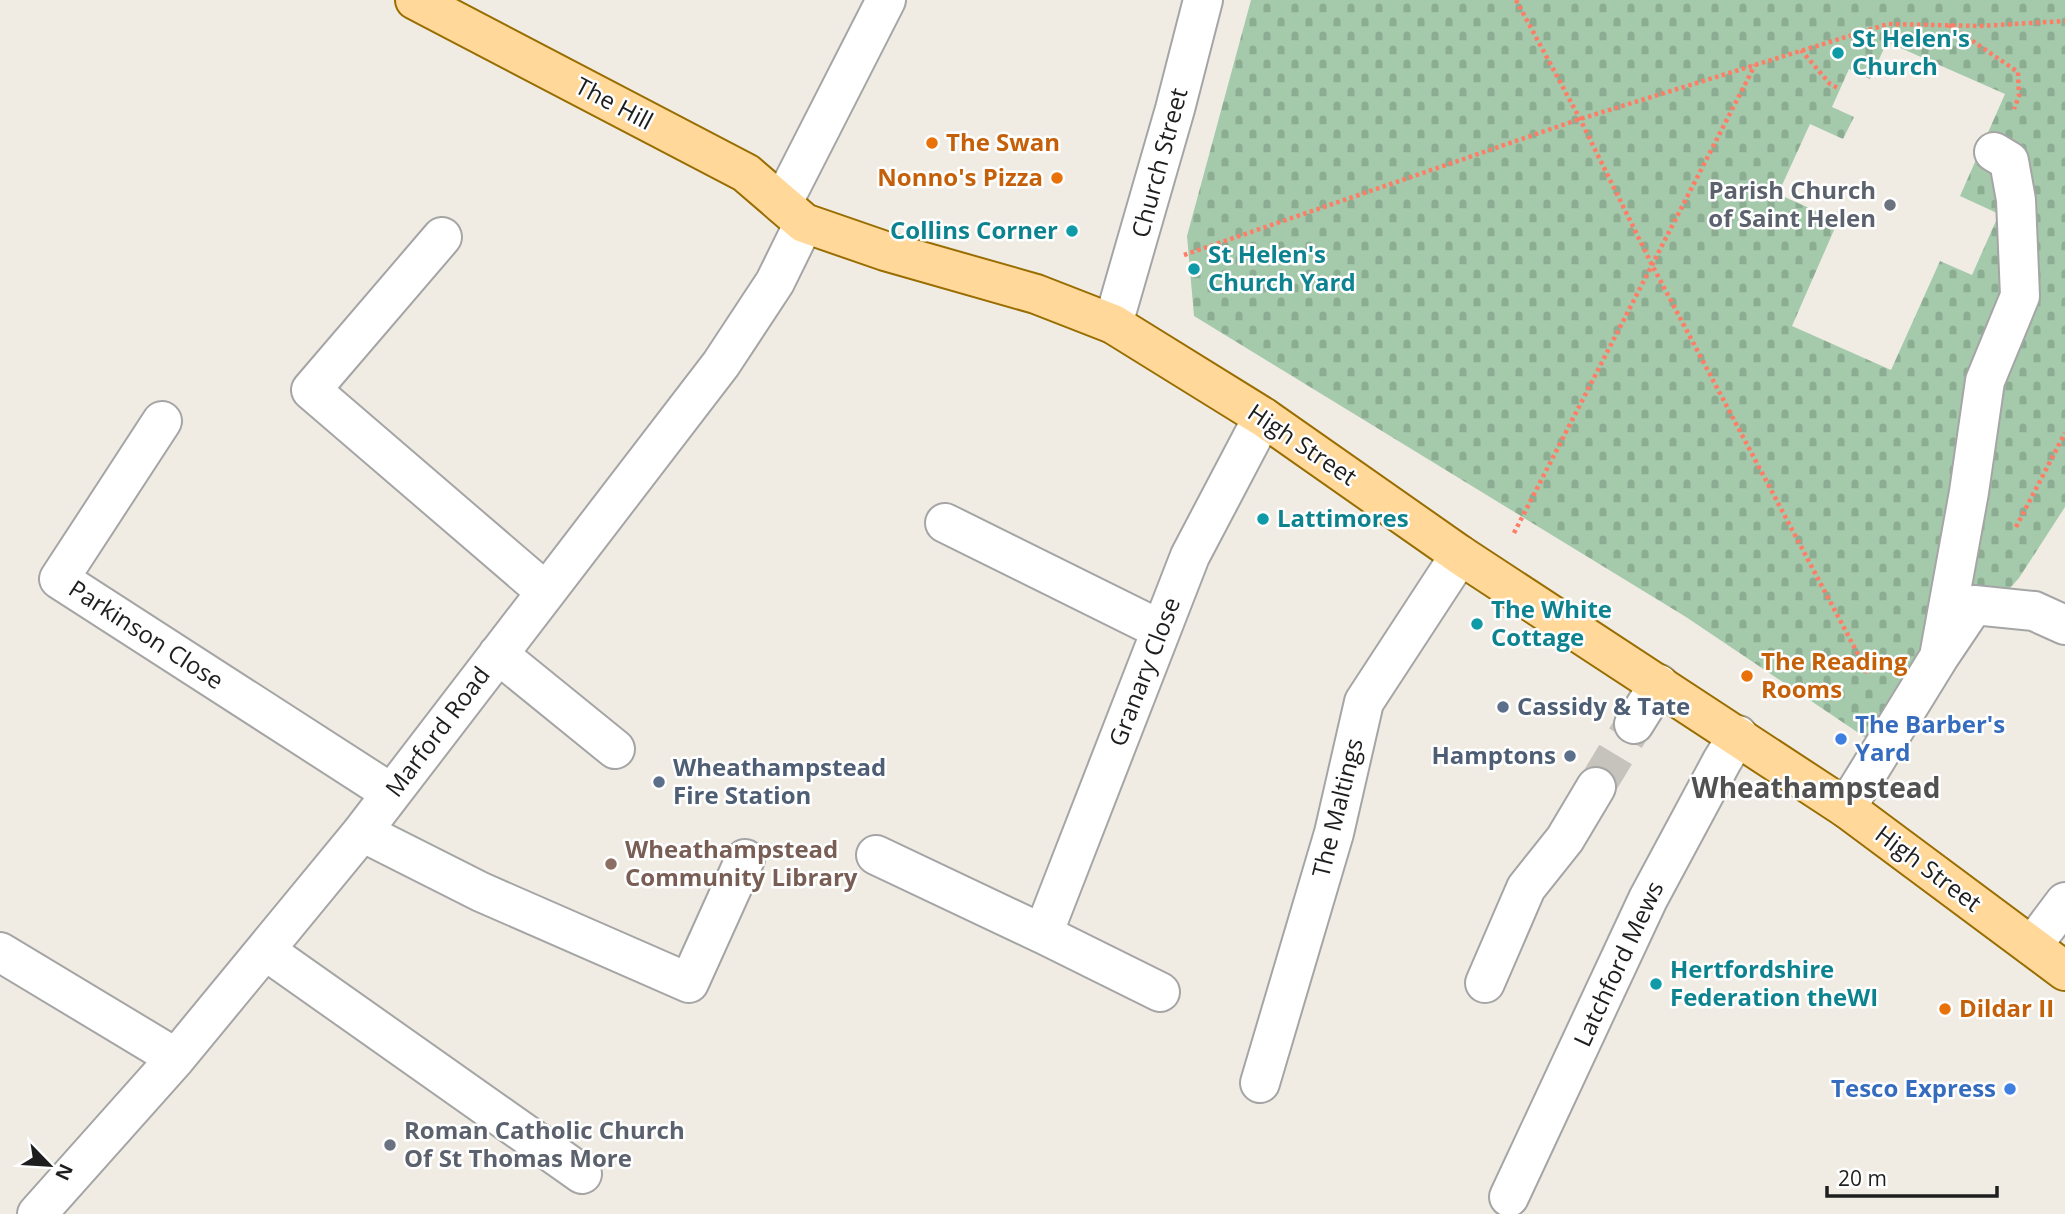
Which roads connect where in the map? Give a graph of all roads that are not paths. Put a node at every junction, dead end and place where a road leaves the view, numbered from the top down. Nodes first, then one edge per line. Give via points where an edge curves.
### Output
1 (415, 0) edge
2 (886, 0) edge
3 (1203, 0) edge
4 (1994, 152) road end
5 (793, 214) junction
6 (442, 237) dead end
7 (1113, 324) junction
8 (1262, 417) junction
9 (162, 421) dead end
10 (945, 523) dead end
11 (1460, 555) junction
12 (546, 592) junction
13 (2065, 625) edge
14 (1161, 630) junction
15 (498, 654) junction
16 (1939, 657) junction
17 (1659, 684) junction
18 (1634, 724) tunnel mouth
19 (1738, 735) junction
20 (615, 749) dead end
21 (1596, 788) tunnel mouth
22 (391, 793) junction
23 (1846, 808) junction
24 (362, 832) junction
25 (876, 855) dead end
26 (745, 859) dead end
27 (2065, 902) edge
28 (1043, 934) junction
29 (2032, 946) junction
30 (266, 951) junction
31 (0, 952) edge
32 (2065, 971) edge
33 (1485, 983) dead end
34 (1160, 992) dead end
35 (176, 1058) junction
36 (1260, 1083) dead end
37 (582, 1174) dead end
38 (1509, 1197) dead end
39 (37, 1214) edge

1 - 5 main road, The Hill via 746,173
2 - 5 street, Marford Road
3 - 7 street, Church Street
4 - 16 street via 2008,161 2016,200 2020,296 1985,381
5 - 7 main road, High Street via 885,251 1036,294
5 - 12 street, Marford Road via 775,282 721,364
6 - 12 street via 311,390
7 - 8 main road, High Street
8 - 11 main road, High Street
8 - 14 street, Granary Close via 1190,556
9 - 22 street, Parkinson Close via 59,579
10 - 14 street
11 - 17 main road, High Street
11 - 36 street, The Maltings via 1364,702 1334,833
12 - 15 street, Marford Road
13 - 16 street via 2034,611 1975,605
14 - 28 street, Granary Close
15 - 20 street
15 - 22 street, Marford Road
16 - 23 street
17 - 18 street
17 - 19 main road, High Street
19 - 23 main road, High Street
19 - 38 street, Latchford Mews via 1648,899
21 - 33 street via 1565,839 1526,888
22 - 24 street, Marford Road
23 - 29 main road, High Street
24 - 26 street via 481,892 689,983
24 - 30 street, Marford Road
25 - 28 street
27 - 29 street
28 - 34 street
29 - 32 main road, High Street
30 - 35 street, Marford Road
30 - 37 street
31 - 35 street
35 - 39 street, Marford Road

